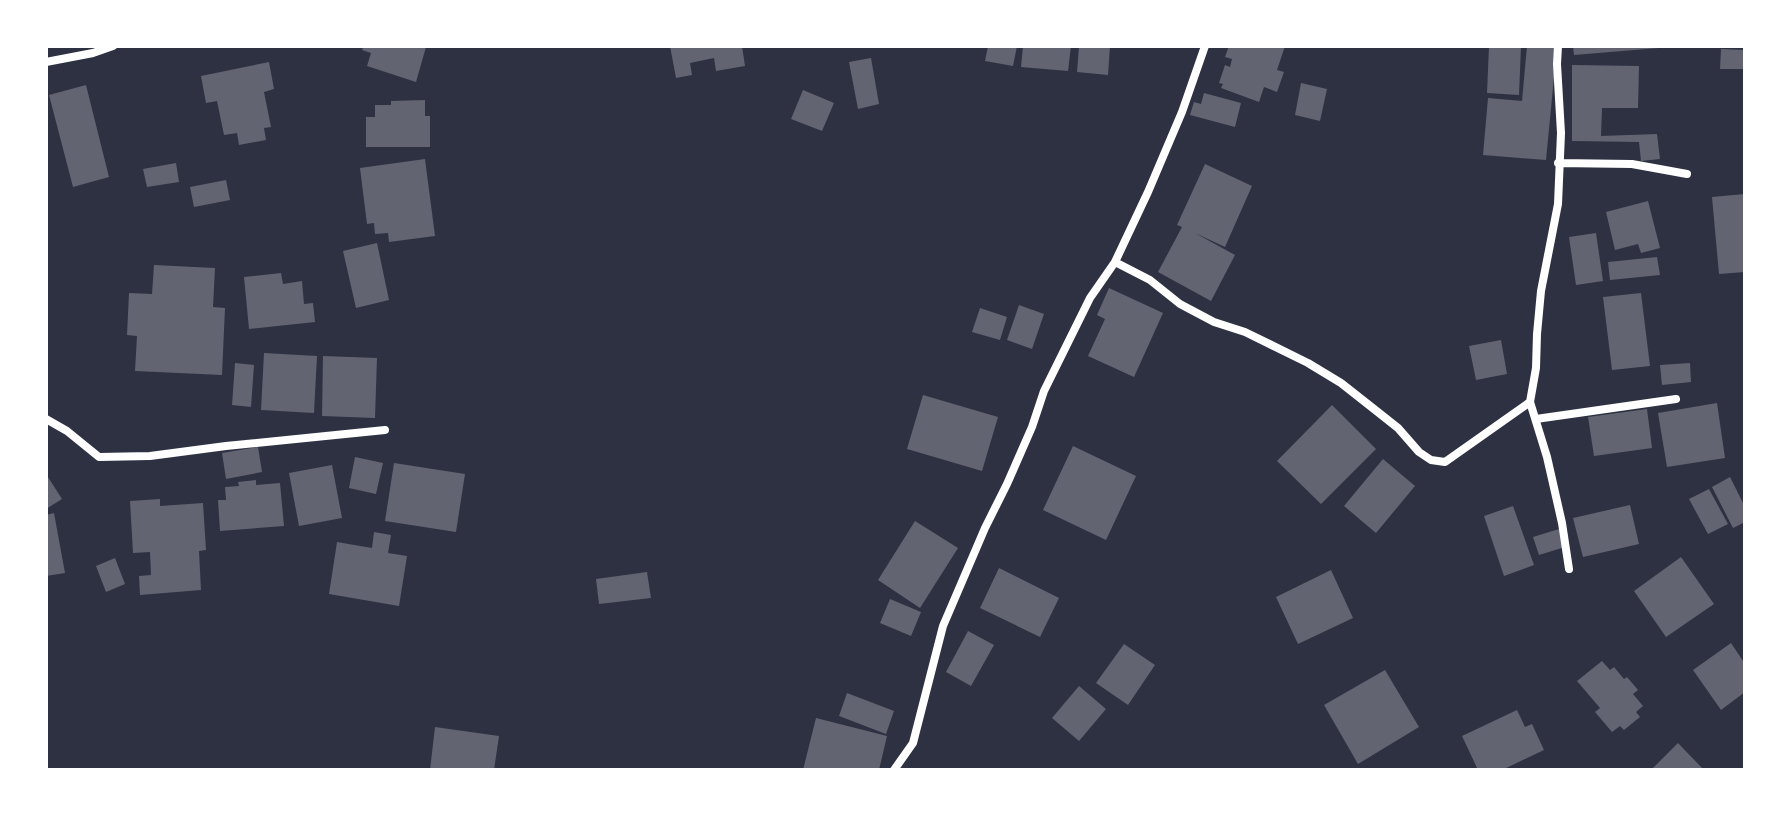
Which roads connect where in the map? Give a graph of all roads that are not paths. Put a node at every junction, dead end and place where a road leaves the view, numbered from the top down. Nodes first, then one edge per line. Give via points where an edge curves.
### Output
1 (113, 46) edge
2 (1205, 46) edge
3 (1558, 46) edge
4 (46, 62) edge
5 (1558, 163) junction
6 (1687, 174) dead end
7 (1115, 262) junction
8 (1676, 399) dead end
9 (1530, 402) junction
10 (46, 419) edge
11 (1536, 419) junction
12 (385, 430) dead end
13 (1569, 569) dead end
14 (894, 770) edge

1 - 4 street
2 - 7 street via 1182,112
3 - 5 street
5 - 6 street via 1632,164
5 - 9 street via 1558,204 1541,291
7 - 9 street via 1180,304 1341,383 1431,460 1445,462
7 - 14 street via 1090,298 1044,391 943,626 913,743
8 - 11 street
9 - 11 street
10 - 12 street via 99,457
11 - 13 street

